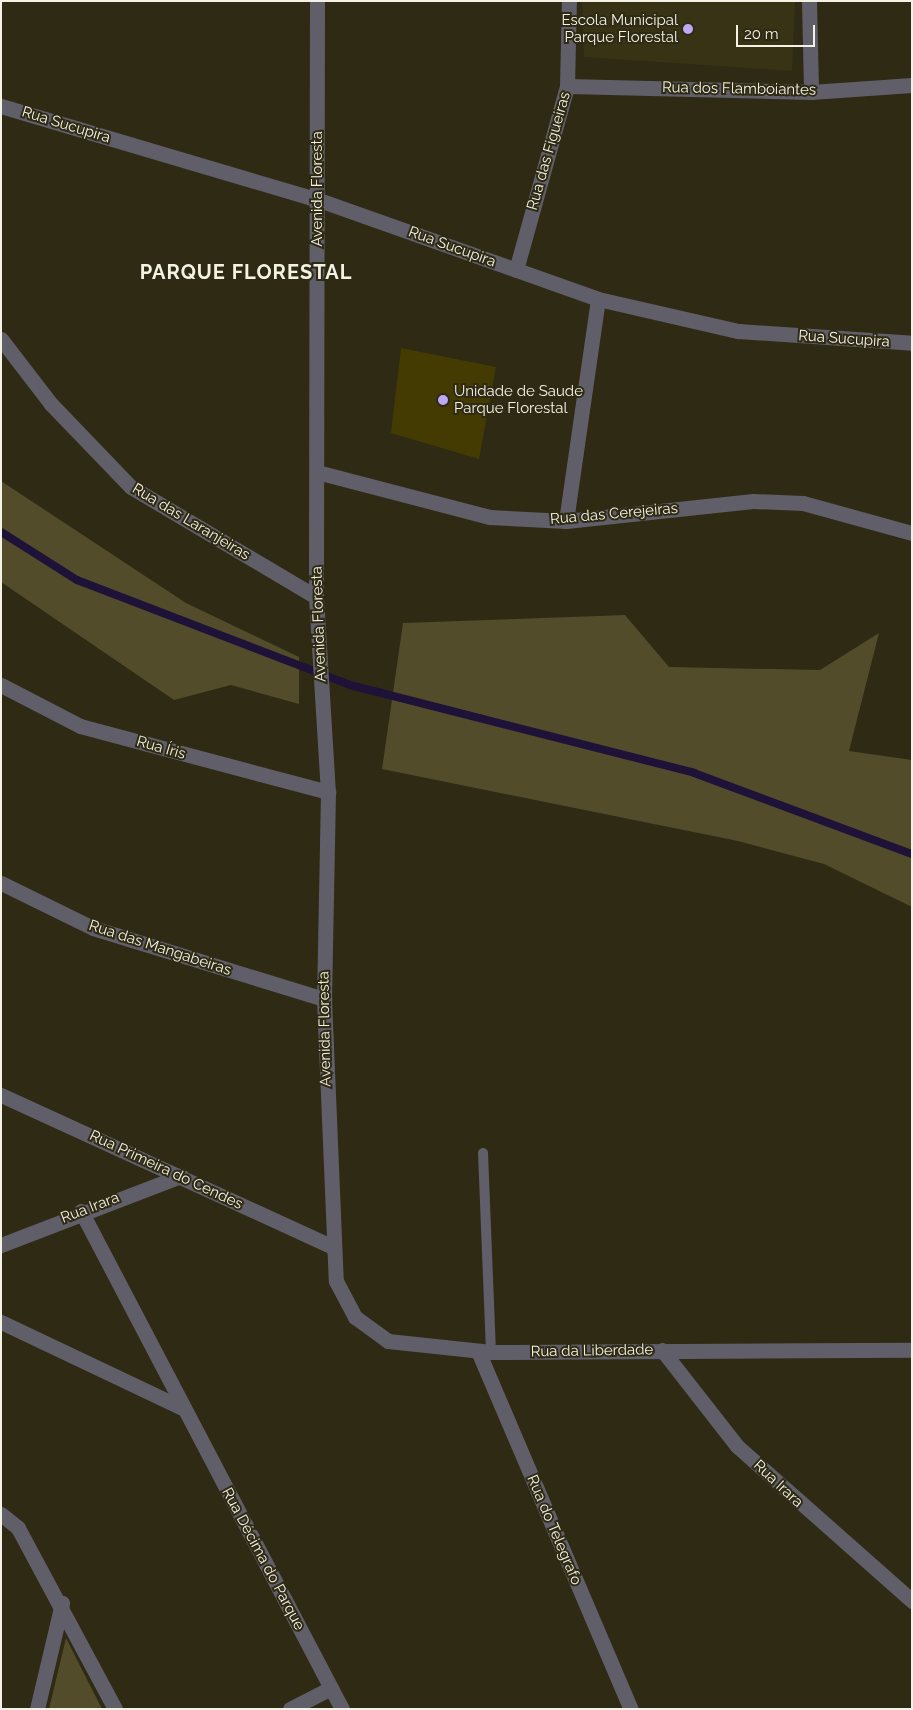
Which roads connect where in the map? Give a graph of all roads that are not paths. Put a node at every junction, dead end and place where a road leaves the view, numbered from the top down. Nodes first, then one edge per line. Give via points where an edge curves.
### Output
1 (317, 1) edge
2 (569, 1) edge
3 (809, 1) edge
4 (912, 85) edge
5 (567, 86) junction
6 (811, 92) junction
7 (1, 106) edge
8 (319, 200) junction
9 (516, 270) junction
10 (598, 299) junction
11 (1, 340) edge
12 (912, 343) edge
13 (317, 472) junction
14 (566, 521) junction
15 (912, 533) edge
16 (316, 604) junction
17 (1, 685) edge
18 (328, 792) junction
19 (1, 883) edge
20 (324, 999) junction
21 (1, 1095) edge
22 (483, 1153) dead end
23 (180, 1176) junction
24 (81, 1211) junction
25 (1, 1244) edge
26 (331, 1246) junction
27 (1, 1322) edge
28 (662, 1350) junction
29 (912, 1350) edge
30 (484, 1351) junction
31 (184, 1409) junction
32 (1, 1514) edge
33 (912, 1601) edge
34 (62, 1603) junction
35 (332, 1688) junction
36 (37, 1709) edge
37 (115, 1709) edge
38 (290, 1709) edge
39 (342, 1709) edge
40 (631, 1709) edge

1 - 8 street, Avenida Floresta
2 - 5 street, Rua das Figueiras
3 - 6 street
4 - 6 street, Rua dos Flamboiantes
5 - 6 street, Rua dos Flamboiantes
5 - 9 street, Rua das Figueiras
7 - 8 street, Rua Sucupira
8 - 9 street, Rua Sucupira
8 - 13 street, Avenida Floresta
9 - 10 street, Rua Sucupira
10 - 12 street, Rua Sucupira via 738,332
10 - 14 street
11 - 16 street, Rua das Laranjeiras via 51,404 131,487
13 - 14 street, Rua das Cerejeiras via 461,512
13 - 16 street, Avenida Floresta
14 - 15 street, Rua das Cerejeiras via 753,501 803,503
16 - 18 street, Avenida Floresta
17 - 18 street, Rua Íris via 80,726
18 - 20 street, Avenida Floresta
19 - 20 street, Rua das Mangabeiras via 93,928
20 - 26 street, Avenida Floresta
21 - 23 street, Rua Primeira do Cendes
22 - 30 lane
23 - 24 street, Rua Irara
23 - 26 street, Rua Primeira do Cendes
24 - 25 street, Rua Irara
24 - 31 street, Rua Décima do Parque
26 - 30 street, Rua da Liberdade via 336,1280 355,1317 388,1341
27 - 31 street
28 - 29 street, Rua da Liberdade
28 - 30 street, Rua da Liberdade
28 - 33 street, Rua Irara via 737,1446
30 - 40 street, Rua do Telegrafo
31 - 35 street, Rua Décima do Parque
32 - 34 street via 18,1528
34 - 36 street
34 - 37 street
35 - 38 street
35 - 39 street, Rua Décima do Parque

